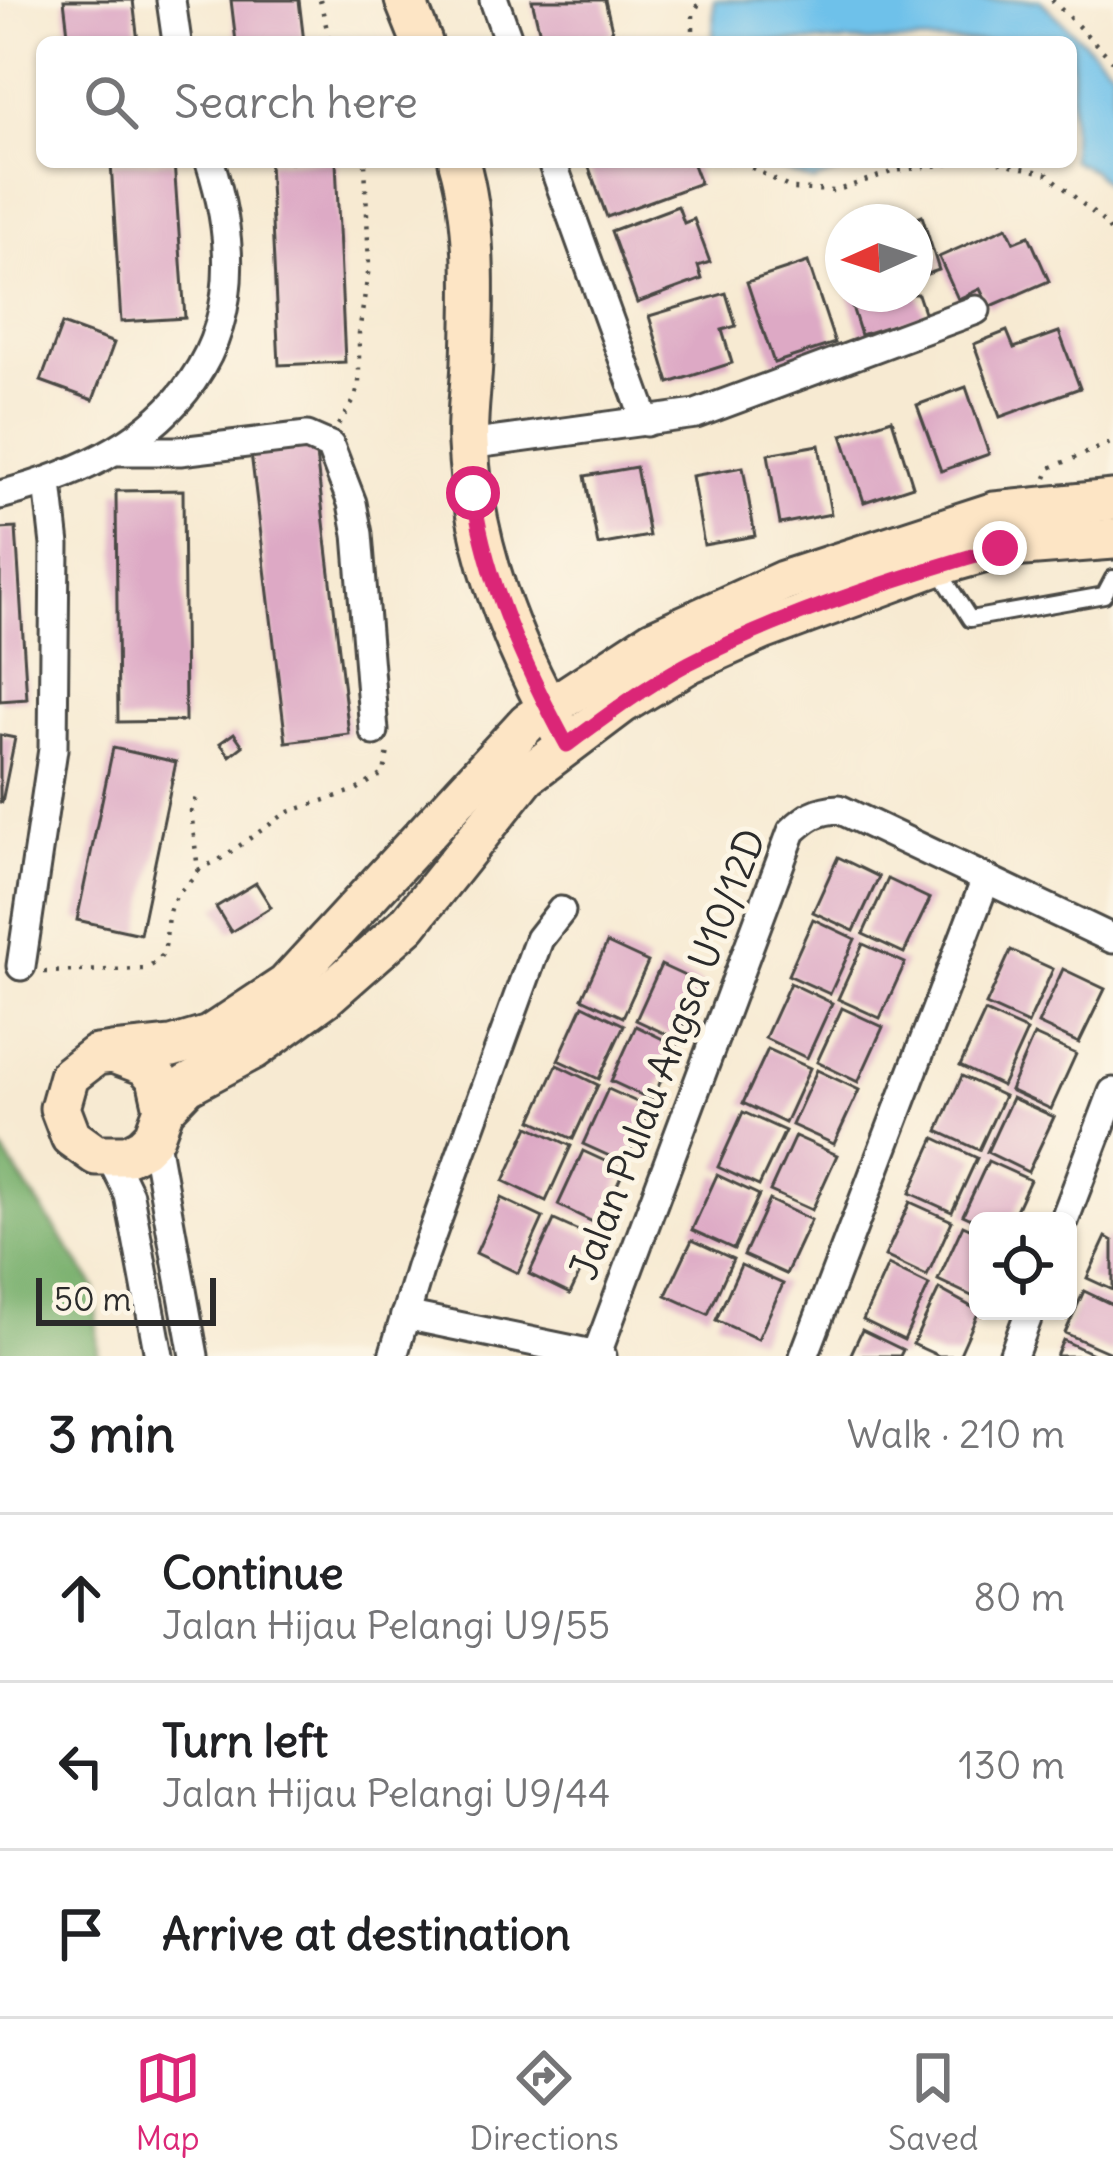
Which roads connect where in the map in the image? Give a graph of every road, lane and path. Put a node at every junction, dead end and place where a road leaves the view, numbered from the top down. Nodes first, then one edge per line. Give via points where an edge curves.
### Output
1 (171, 0) edge
2 (320, 0) edge
3 (405, 0) edge
4 (494, 0) edge
5 (701, 0) edge
6 (1052, 0) edge
7 (175, 36) edge
8 (329, 36) edge
9 (420, 36) edge
10 (507, 36) edge
11 (693, 36) edge
12 (1113, 61) edge
13 (212, 168) edge
14 (365, 168) edge
15 (461, 168) edge
16 (554, 168) edge
17 (752, 168) edge
18 (917, 168) edge
19 (1024, 168) edge
20 (1113, 236) edge
21 (976, 310) dead end
22 (646, 422) junction
23 (325, 441) junction
24 (1113, 442) edge
25 (467, 446) junction
26 (118, 452) junction
27 (48, 483) junction
28 (0, 495) edge
29 (1113, 500) edge
30 (1044, 507) junction
31 (1113, 539) edge
32 (936, 566) junction
33 (1113, 578) edge
34 (558, 727) junction
35 (374, 731) joint
36 (197, 795) dead end
37 (198, 871) junction
38 (986, 879) junction
39 (561, 911) dead end
40 (1113, 939) edge
41 (22, 966) joint
42 (113, 1053) junction
43 (1113, 1092) edge
44 (159, 1122) junction
45 (111, 1157) junction
46 (1067, 1212) edge
47 (405, 1316) junction
48 (1027, 1320) edge
49 (158, 1356) edge
50 (194, 1356) edge
51 (392, 1356) edge
52 (598, 1356) edge
53 (804, 1356) edge
54 (1013, 1356) edge

1 - 7 street
2 - 8 path
3 - 9 street
4 - 10 street
5 - 11 path
6 - 12 path
13 - 26 street via 222,206 219,326 194,382
14 - 23 path via 369,266 359,382
15 - 25 street via 472,280
16 - 22 street
17 - 18 path via 792,189 835,191
19 - 20 path via 1048,174
21 - 22 street via 696,414
22 - 25 street
23 - 26 street
23 - 35 street via 358,534
24 - 30 path via 1050,468
25 - 34 street via 479,536 505,620
26 - 27 street
27 - 28 street
27 - 41 street via 53,749
29 - 30 street
30 - 34 street via 995,512 784,581 653,640
31 - 32 street via 1000,548
32 - 33 lane via 970,619 1105,595
32 - 34 street via 764,630
34 - 42 street via 528,722 286,985 209,1036
34 - 44 street via 408,924 254,1049 187,1085
35 - 37 path via 389,752 384,772 286,813
36 - 37 path via 191,811
37 - 41 path via 175,896 157,964 52,974
38 - 40 street
38 - 52 street, Jalan Pulau Angsa U10/12D via 838,809 808,816 792,831
38 - 53 street
39 - 47 street via 539,939
42 - 44 street via 145,1064 157,1078
42 - 45 street via 96,1055 69,1076 60,1108 82,1148
43 - 46 street
44 - 45 street via 128,1155
44 - 50 street
45 - 49 street via 129,1195
47 - 51 street
47 - 52 street
48 - 54 street

